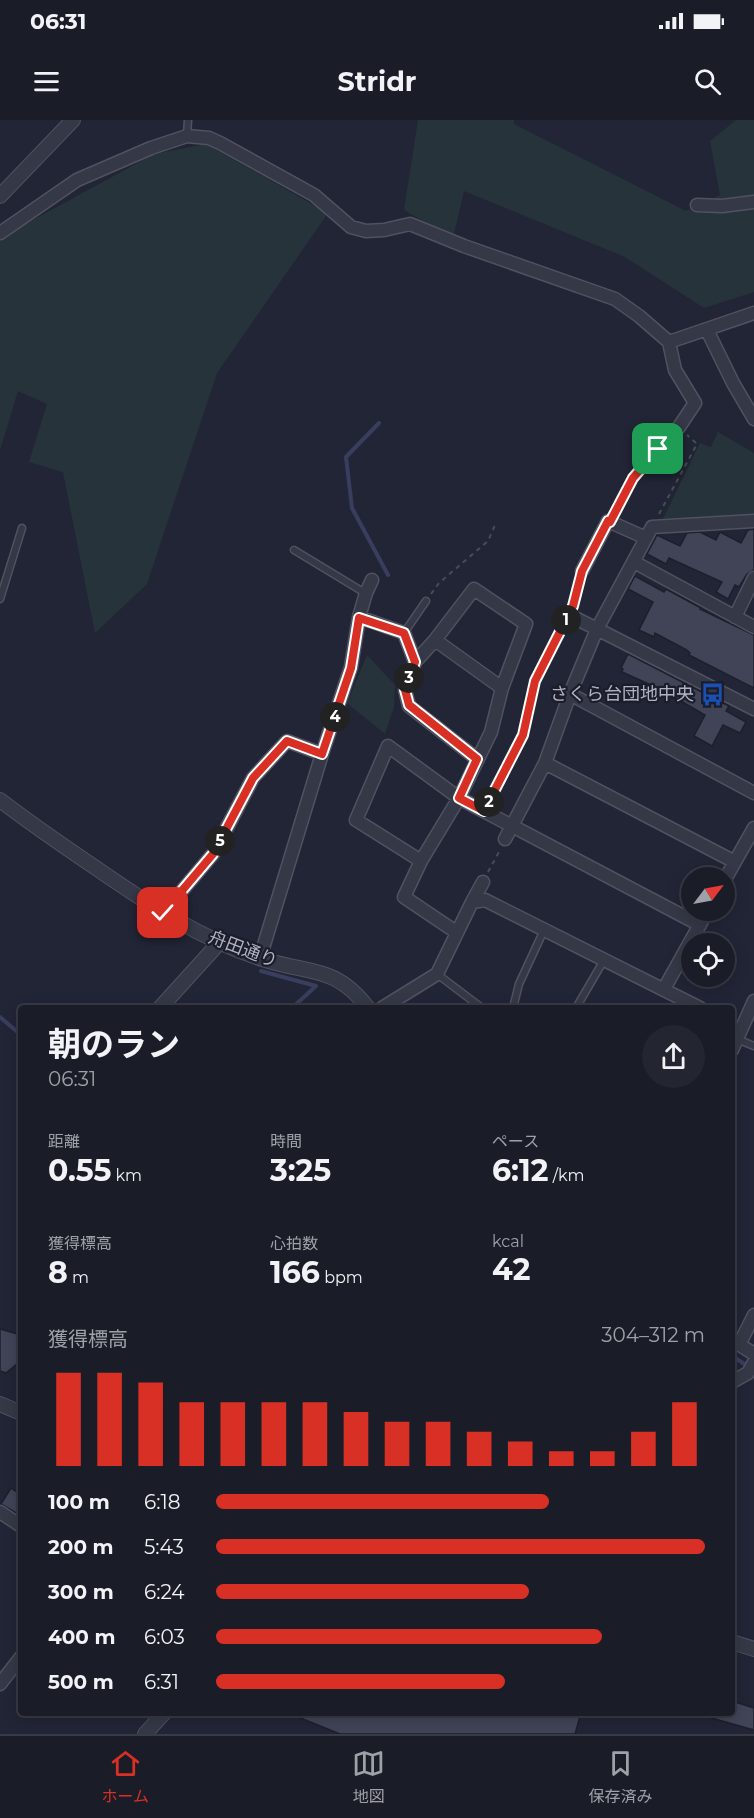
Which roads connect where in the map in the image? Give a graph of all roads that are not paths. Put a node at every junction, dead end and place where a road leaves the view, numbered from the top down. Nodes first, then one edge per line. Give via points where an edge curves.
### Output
1 (73, 120) edge
2 (188, 120) edge
3 (187, 136) junction
4 (0, 196) edge
5 (754, 202) edge
6 (697, 205) dead end
7 (0, 233) edge
8 (754, 314) edge
9 (707, 330) junction
10 (669, 342) junction
11 (754, 419) edge
12 (658, 449) road end
13 (754, 521) edge
14 (22, 528) dead end
15 (649, 533) junction
16 (294, 549) dead end
17 (634, 562) junction
18 (582, 571) road end
19 (754, 578) edge
20 (372, 580) dead end
21 (366, 593) junction
22 (0, 599) edge
23 (426, 601) road end
24 (572, 613) road end
25 (735, 617) junction
26 (359, 618) junction
27 (754, 627) edge
28 (597, 629) junction
29 (404, 633) junction
30 (435, 639) junction
31 (415, 662) junction
32 (502, 688) junction
33 (570, 694) junction
34 (752, 705) edge
35 (322, 754) junction
36 (477, 759) junction
37 (545, 763) junction
38 (754, 793) edge
39 (459, 798) junction
40 (0, 800) edge
41 (513, 825) junction
42 (754, 828) edge
43 (505, 840) road end
44 (421, 861) junction
45 (735, 862) junction
46 (732, 867) edge
47 (483, 882) road end
48 (472, 902) junction
49 (163, 913) junction
50 (702, 921) edge
51 (700, 925) junction
52 (544, 929) junction
53 (456, 932) junction
54 (219, 943) junction
55 (260, 958) junction
56 (604, 960) junction
57 (437, 974) junction
58 (664, 989) junction
59 (754, 1001) edge
60 (163, 1005) edge
61 (366, 1005) edge
62 (387, 1005) edge
63 (478, 1005) edge
64 (514, 1005) edge
65 (578, 1005) edge
66 (694, 1005) edge
67 (735, 1036) edge
68 (754, 1046) edge
69 (754, 1315) edge
70 (735, 1343) edge
71 (754, 1354) edge
72 (754, 1362) edge
73 (735, 1380) edge
74 (0, 1404) edge
75 (18, 1412) edge
76 (0, 1512) edge
77 (18, 1524) edge
78 (735, 1643) edge
79 (754, 1649) edge
80 (18, 1662) edge
81 (0, 1684) edge
82 (161, 1716) edge
83 (145, 1734) edge

1 - 4 street
2 - 3 lane
3 - 7 street via 77,180
3 - 10 street via 210,138 298,185 351,226 366,231 410,224 615,299
5 - 6 street
8 - 9 street
9 - 10 street
9 - 11 street
10 - 12 street via 675,370 695,403
13 - 15 street
14 - 22 lane
15 - 17 street
15 - 18 street via 608,521
16 - 21 lane
17 - 25 street
17 - 28 street
19 - 25 street
20 - 21 street
21 - 26 street
23 - 29 lane
24 - 28 street
25 - 27 street
26 - 29 street
26 - 35 street via 351,668
28 - 33 street
28 - 34 street
29 - 31 street
30 - 31 street
30 - 32 street
30 - 32 street via 474,589 526,624
31 - 36 street via 405,690 409,705
32 - 36 street via 491,732
33 - 37 street
33 - 38 street
35 - 49 street via 287,741 253,778 213,854
35 - 55 street
36 - 39 street
37 - 41 street
37 - 45 street
39 - 41 street
39 - 44 street
39 - 44 street via 388,746 356,820
40 - 49 street, 舟田通り
41 - 43 street
41 - 51 street
42 - 45 street
44 - 53 street via 404,897
45 - 46 street
47 - 48 street
48 - 52 street via 485,900
48 - 53 street
49 - 54 street, 舟田通り
50 - 51 street
51 - 58 street
52 - 56 street
52 - 64 lane
53 - 57 street
54 - 55 street, 舟田通り
54 - 60 street
55 - 61 street, 舟田通り via 341,981
56 - 58 street
56 - 65 lane
57 - 62 street
57 - 63 lane
58 - 66 street
59 - 67 street
67 - 68 lane
69 - 70 street
70 - 71 street
72 - 73 street via 748,1373
74 - 75 street
76 - 77 street
78 - 79 street
80 - 81 street
82 - 83 street

